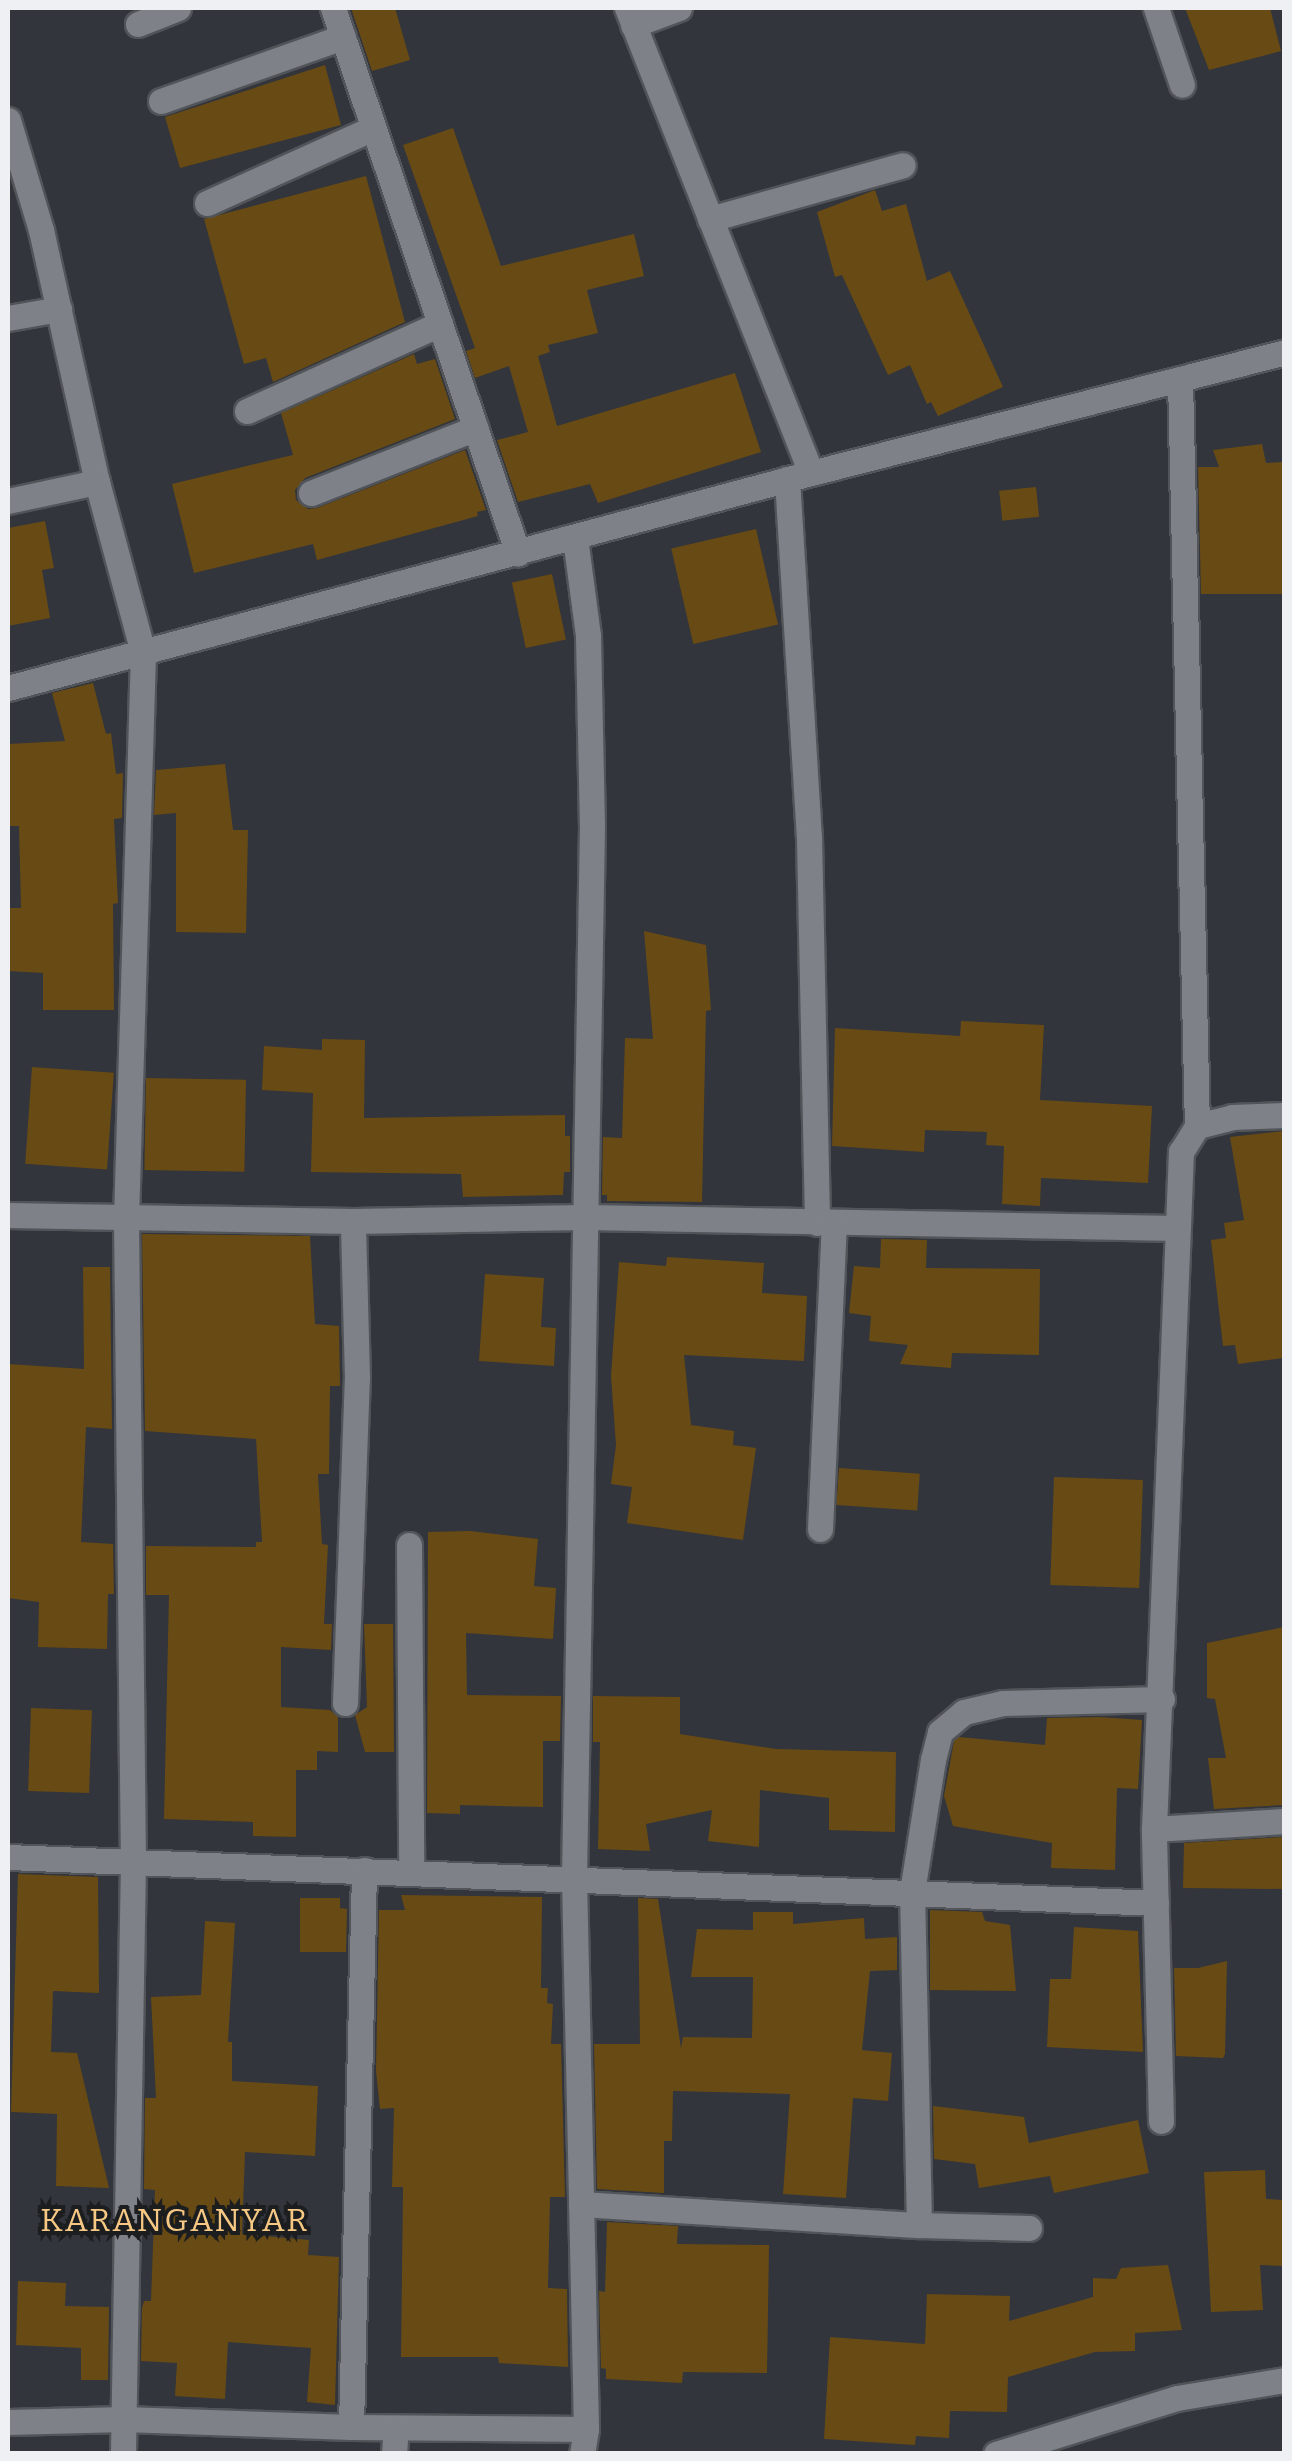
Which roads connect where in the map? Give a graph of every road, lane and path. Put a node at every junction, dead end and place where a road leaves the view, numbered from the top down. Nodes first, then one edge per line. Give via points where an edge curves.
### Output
1 (178, 8) edge
2 (333, 8) edge
3 (679, 8) edge
4 (1156, 8) edge
5 (630, 16) edge
6 (138, 24) dead end
7 (343, 37) junction
8 (1182, 85) dead end
9 (161, 100) dead end
10 (8, 120) edge
11 (374, 128) junction
12 (903, 165) dead end
13 (207, 203) dead end
14 (710, 219) junction
15 (59, 309) junction
16 (8, 318) edge
17 (440, 324) junction
18 (1284, 352) edge
19 (1180, 379) junction
20 (247, 411) dead end
21 (476, 428) junction
22 (799, 476) junction
23 (98, 482) junction
24 (311, 493) dead end
25 (8, 500) edge
26 (574, 538) junction
27 (518, 554) junction
28 (143, 653) junction
29 (8, 688) edge
30 (1284, 1115) edge
31 (1197, 1126) junction
32 (8, 1215) edge
33 (586, 1217) junction
34 (126, 1219) junction
35 (353, 1222) junction
36 (825, 1223) junction
37 (1177, 1228) junction
38 (820, 1529) dead end
39 (410, 1544) dead end
40 (1162, 1699) junction
41 (346, 1704) dead end
42 (1284, 1821) edge
43 (1154, 1828) junction
44 (8, 1856) edge
45 (133, 1861) junction
46 (364, 1870) junction
47 (411, 1872) junction
48 (574, 1878) junction
49 (912, 1892) junction
50 (1156, 1903) junction
51 (1161, 2121) dead end
52 (581, 2204) junction
53 (919, 2225) junction
54 (1029, 2228) dead end
55 (1284, 2380) edge
56 (8, 2422) edge
57 (351, 2428) junction
58 (124, 2436) edge
59 (395, 2441) edge
60 (584, 2441) edge
61 (1006, 2452) edge

1 - 6 street
2 - 7 street
3 - 5 street
4 - 8 street
5 - 14 street
7 - 9 street
7 - 11 street
10 - 15 street
11 - 13 street
11 - 17 street
12 - 14 street
14 - 22 street
15 - 16 street
15 - 23 street
17 - 20 street
17 - 21 street
18 - 19 street
19 - 22 street
19 - 31 street
21 - 24 street
21 - 27 street
22 - 26 street
22 - 36 street
23 - 25 street
23 - 28 street
26 - 27 street
26 - 33 street via 588,636 592,807
27 - 28 street
28 - 29 street
28 - 34 street
30 - 31 street
31 - 37 street via 1180,1152
32 - 34 street
33 - 35 street
33 - 36 street
33 - 48 street
34 - 35 street
34 - 45 street
35 - 41 street via 357,1378
36 - 37 street
36 - 38 street
37 - 40 street
39 - 47 street
40 - 43 street
40 - 49 street via 1003,1704 964,1712 940,1732
42 - 43 street
43 - 50 street
44 - 45 street
45 - 46 street
45 - 58 street
46 - 47 street
46 - 57 street
47 - 48 street
48 - 49 street
48 - 52 street
49 - 50 street
49 - 53 street
50 - 51 street
52 - 53 street
52 - 60 street
53 - 54 street
55 - 61 street via 1177,2398
56 - 58 street
57 - 58 street
57 - 59 street
59 - 60 street

